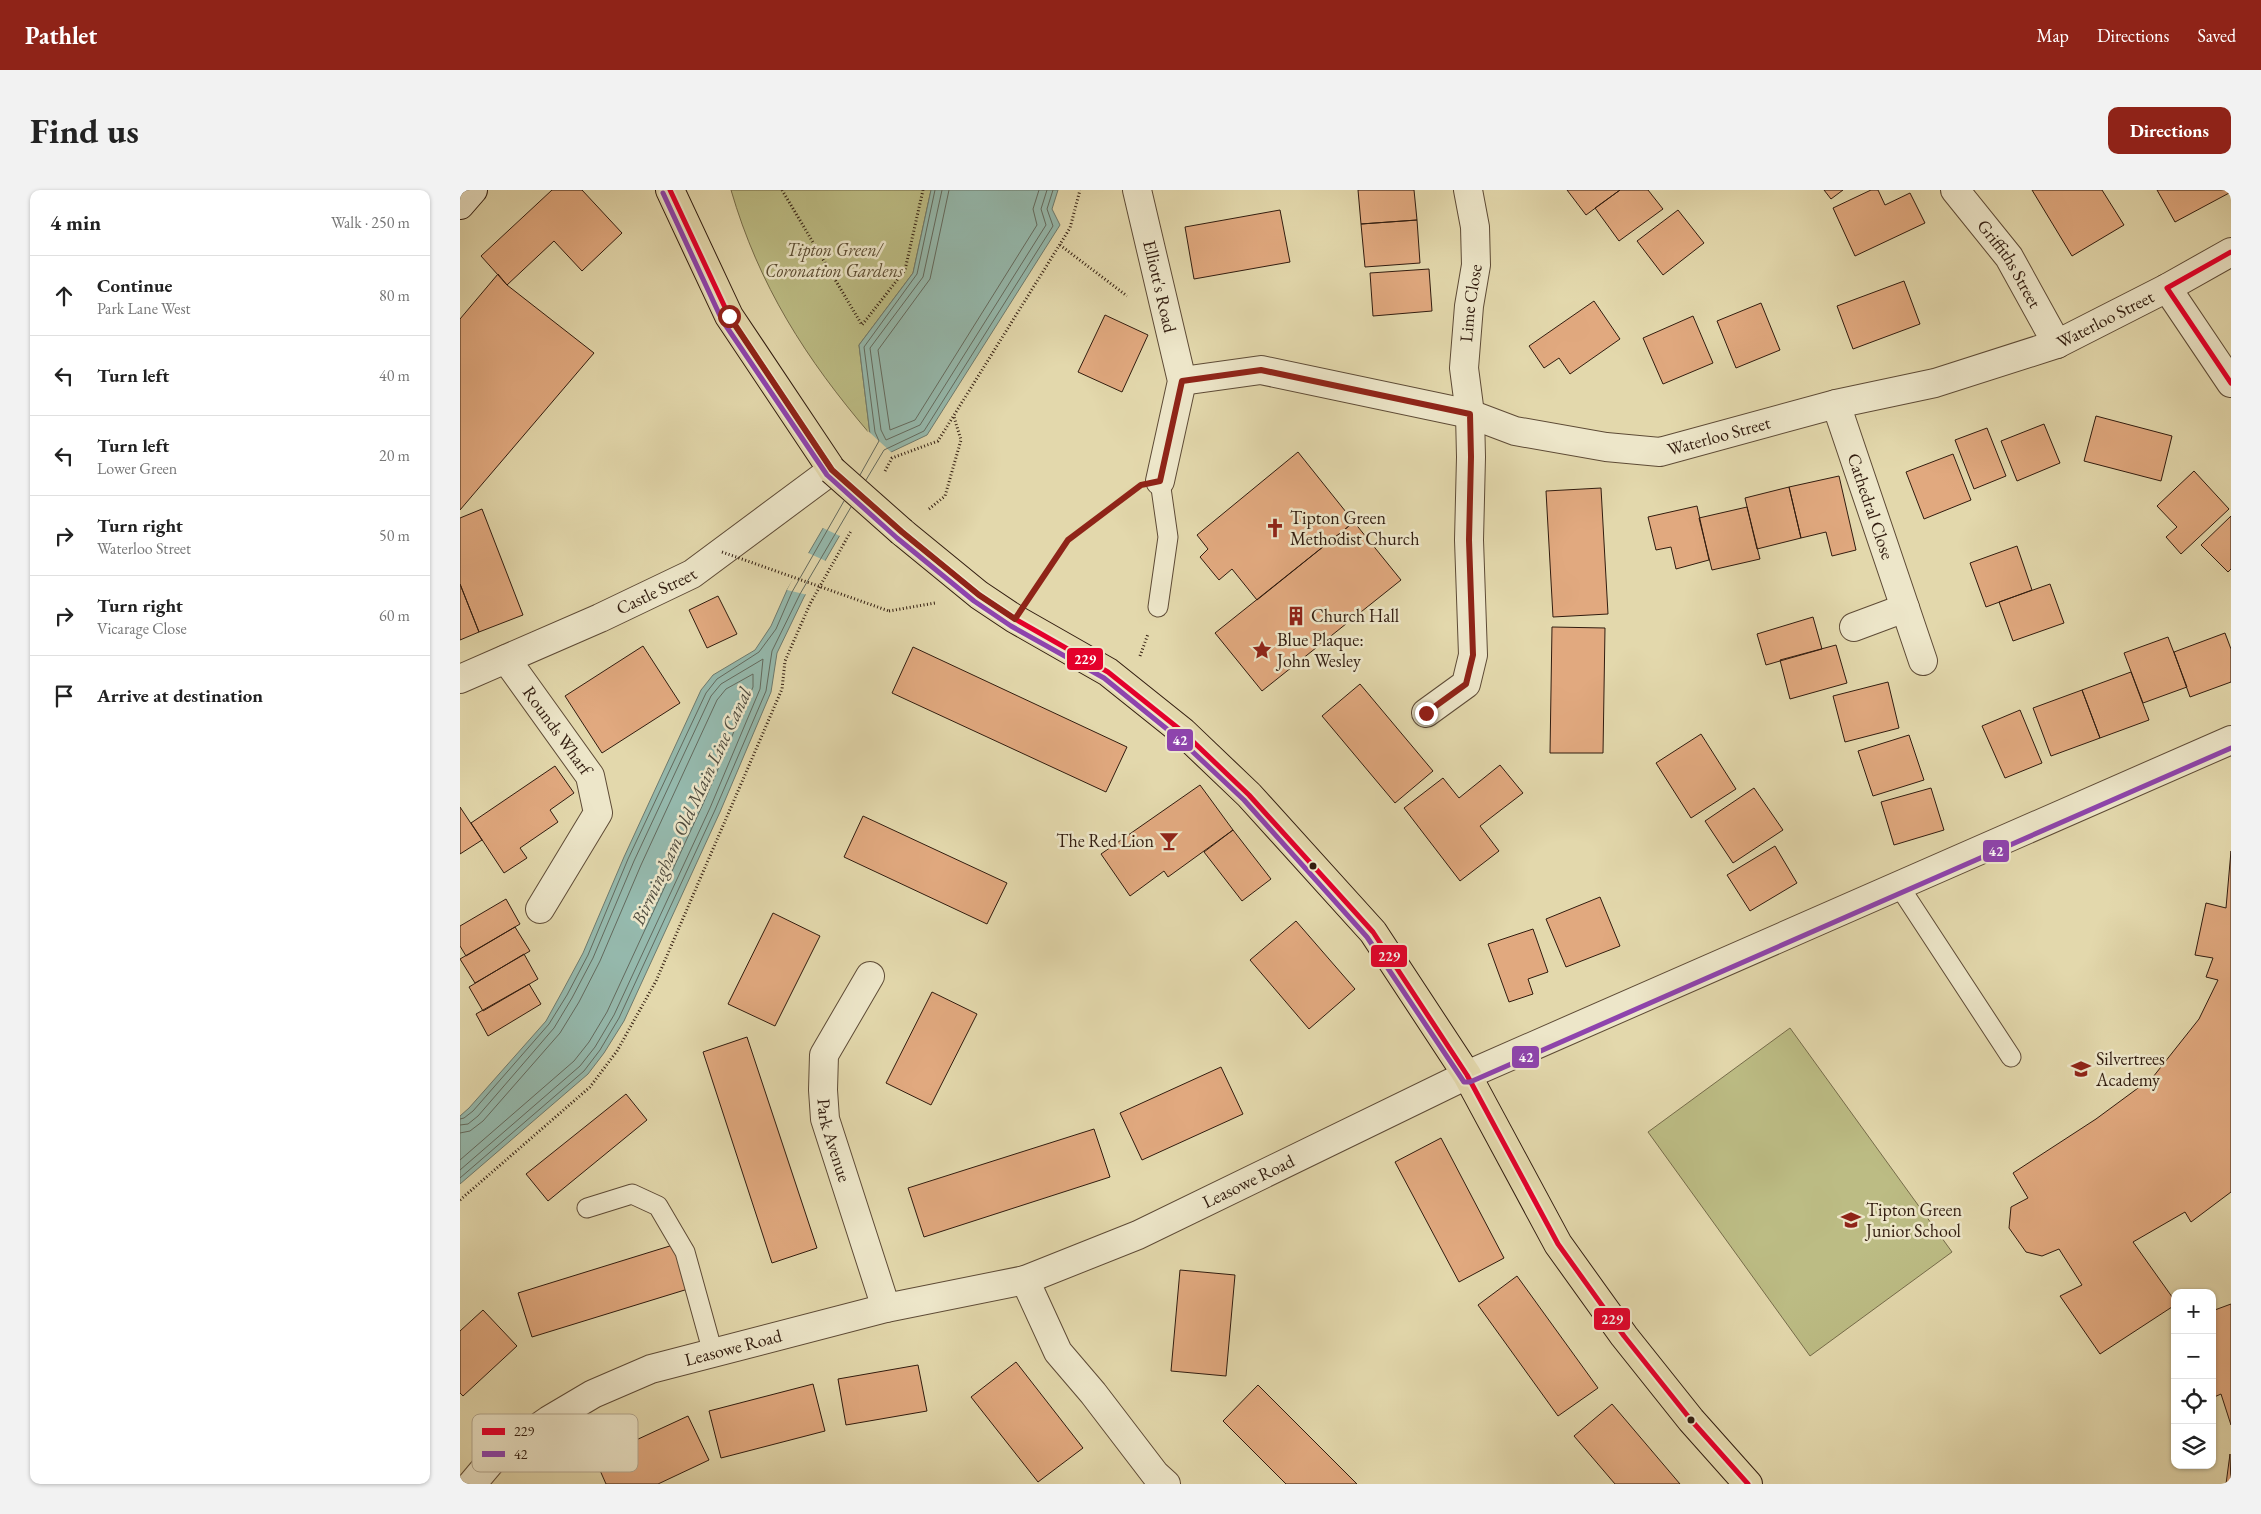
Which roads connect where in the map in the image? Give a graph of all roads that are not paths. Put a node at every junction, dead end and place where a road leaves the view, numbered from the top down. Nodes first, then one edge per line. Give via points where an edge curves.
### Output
1 (473, 190) edge
2 (670, 190) edge
3 (1137, 190) edge
4 (1468, 190) edge
5 (1955, 190) edge
6 (460, 205) edge
7 (2231, 252) edge
8 (2168, 288) junction
9 (2058, 344) junction
10 (1182, 381) junction
11 (2231, 383) edge
12 (1836, 404) junction
13 (1470, 414) junction
14 (832, 470) junction
15 (1160, 481) joint
16 (1158, 607) road end
17 (1905, 608) junction
18 (1854, 627) dead end
19 (506, 659) junction
20 (1923, 661) dead end
21 (460, 679) edge
22 (1426, 713) dead end
23 (2231, 740) edge
24 (1900, 886) junction
25 (540, 909) dead end
26 (870, 976) dead end
27 (2011, 1057) dead end
28 (1467, 1075) junction
29 (587, 1208) dead end
30 (1025, 1280) junction
31 (886, 1308) junction
32 (713, 1353) junction
33 (559, 1414) edge
34 (482, 1472) edge
35 (472, 1484) edge
36 (1166, 1484) edge
37 (1748, 1484) edge

1 - 6 street
2 - 14 main road via 729,316
3 - 10 street, Elliott's Road
4 - 13 street, Lime Close via 1475,226 1476,265 1464,368
5 - 9 street, Griffiths Street via 2009,257
7 - 8 street, Waterloo Street
8 - 9 street, Waterloo Street
8 - 11 street
9 - 12 street, Waterloo Street via 1935,383
10 - 13 street, Waterloo Street via 1261,370
10 - 15 street
12 - 13 street, Waterloo Street via 1660,452 1606,448 1515,431
12 - 17 street, Cathedral Close
13 - 22 street, Lime Close via 1469,540 1473,655 1466,684
14 - 19 street, Castle Street via 692,574
14 - 28 main road, bridge via 979,595 1108,672 1183,732 1249,795 1372,932
15 - 16 lane via 1168,537
17 - 18 street
17 - 20 street, Cathedral Close
19 - 21 street, Castle Street
19 - 25 street, Rounds Wharf via 590,776 598,813
23 - 24 street, Leasowe Road
24 - 27 lane
24 - 28 street, Leasowe Road
26 - 31 street, Park Avenue via 824,1055 823,1090 825,1119
28 - 30 street, Leasowe Road via 1138,1235
28 - 37 main road via 1558,1244 1630,1344
29 - 32 lane via 632,1194 658,1206 685,1252
30 - 31 street, Leasowe Road
30 - 36 street via 1058,1352
31 - 32 street, Leasowe Road
32 - 33 street, Leasowe Road via 651,1369 593,1394
34 - 35 street, Leasowe Road

